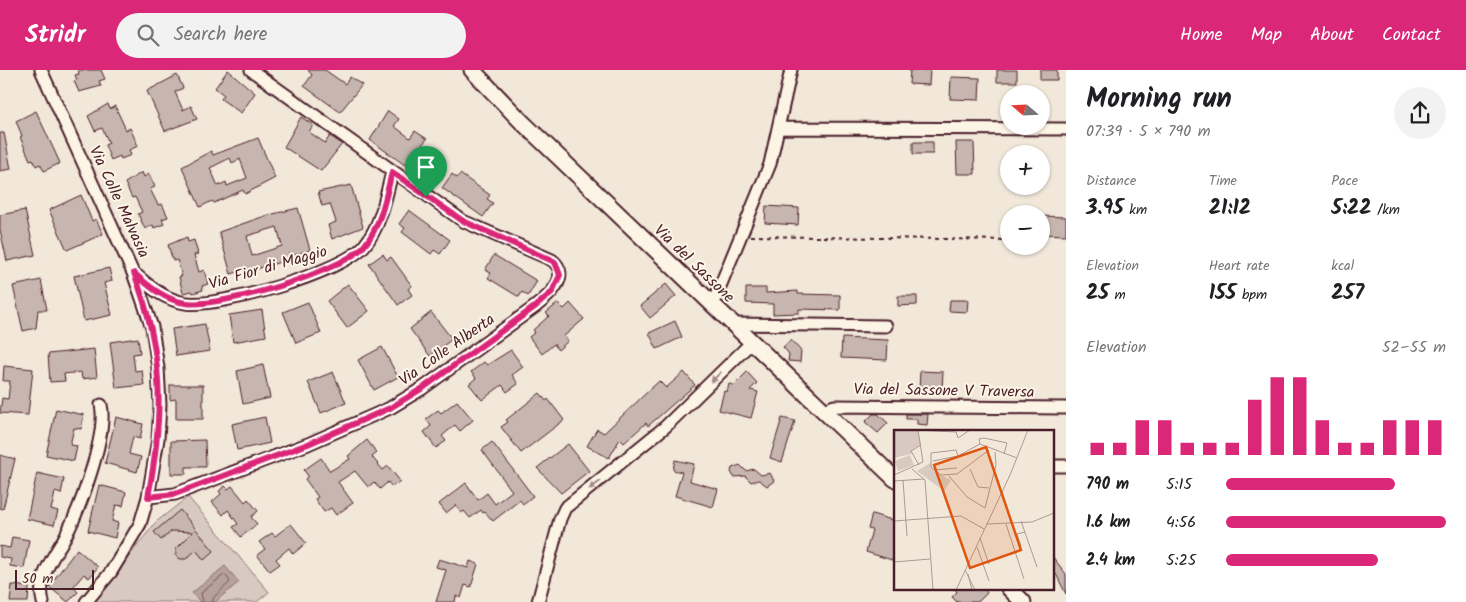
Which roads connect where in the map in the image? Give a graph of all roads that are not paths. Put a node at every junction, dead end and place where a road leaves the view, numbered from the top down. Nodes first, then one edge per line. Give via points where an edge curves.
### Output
1 (41, 70) edge
2 (251, 70) edge
3 (472, 70) edge
4 (790, 70) edge
5 (779, 128) junction
6 (1066, 129) edge
7 (392, 172) junction
8 (134, 273) junction
9 (712, 306) junction
10 (731, 324) junction
11 (886, 326) dead end
12 (751, 343) junction
13 (101, 405) dead end
14 (1066, 408) edge
15 (823, 411) junction
16 (892, 472) edge
17 (148, 497) junction
18 (1011, 590) edge
19 (43, 602) edge
20 (86, 602) edge
21 (538, 602) edge
22 (1023, 602) edge

1 - 8 street, Via Colle Malvasia
2 - 7 street, Via Colle Alberta
3 - 9 main road, Via del Sassone
4 - 5 street
5 - 6 street
5 - 9 street via 770,164
7 - 8 street, Via Fior di Maggio via 371,237 358,253 343,263 219,302 202,304 186,303 162,295
7 - 17 street, Via Colle Alberta via 463,221 555,262 560,275 552,292 423,388 390,408 308,444 175,494
8 - 17 street, Via Colle Malvasia via 152,327 160,396 158,439
9 - 10 main road, Via del Sassone
10 - 11 street
10 - 12 main road, Via del Sassone
12 - 15 main road, Via del Sassone
12 -> 21 street via 665,427 565,508
13 - 19 street via 103,412 91,472 74,519 45,570
14 - 15 street, Via del Sassone V Traversa via 834,406
15 - 16 main road, Via del Sassone
17 - 20 street, Via Colle Malvasia via 140,524 130,542
18 - 22 main road

